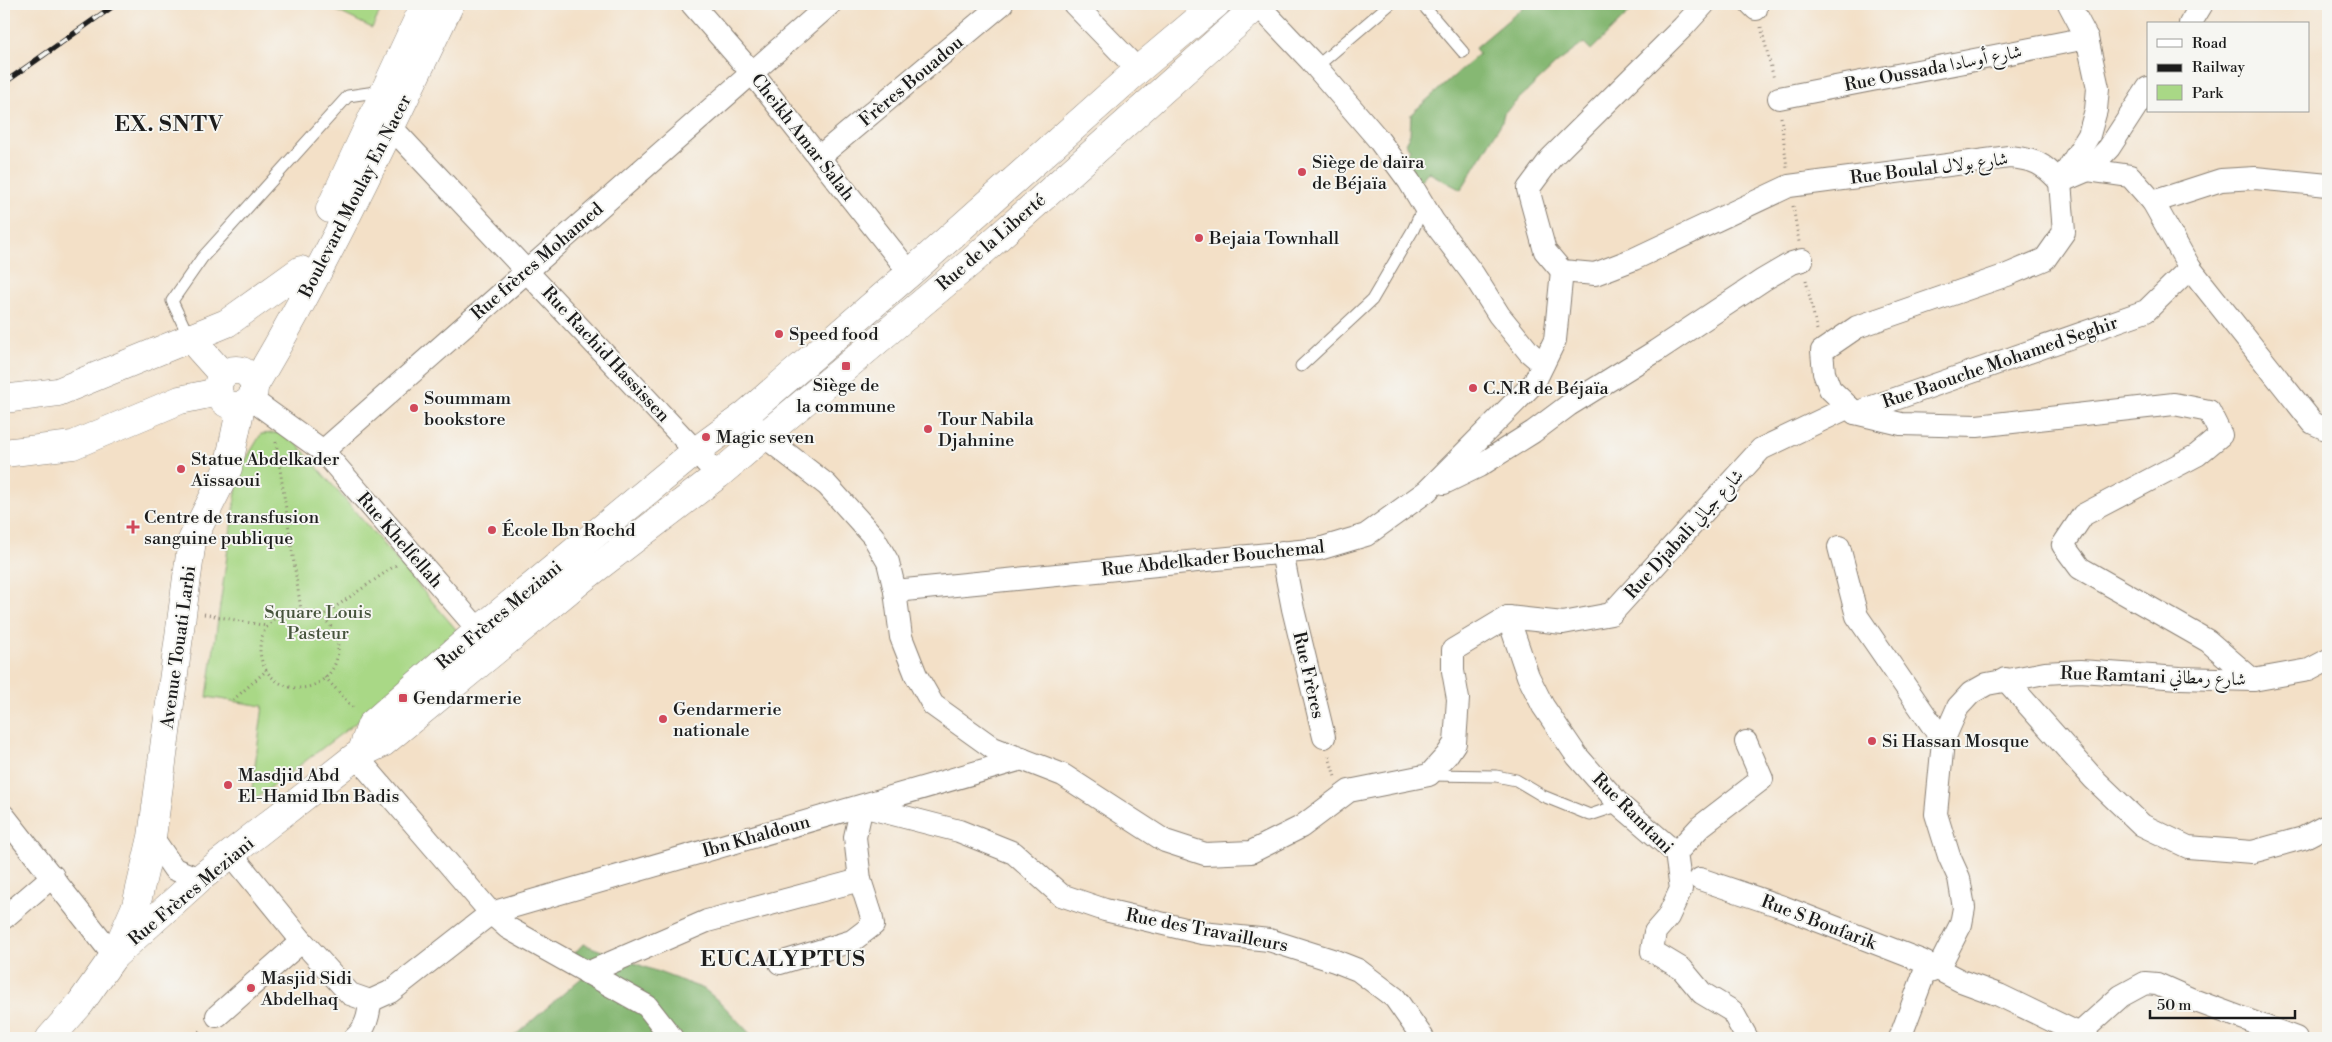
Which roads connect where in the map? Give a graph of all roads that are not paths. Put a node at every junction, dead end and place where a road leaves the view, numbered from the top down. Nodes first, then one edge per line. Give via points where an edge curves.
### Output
1 (425, 4) edge
2 (450, 4) edge
3 (692, 4) edge
4 (830, 4) edge
5 (1002, 4) edge
6 (1074, 4) edge
7 (1216, 4) edge
8 (1258, 4) edge
9 (1390, 4) edge
10 (1422, 4) edge
11 (1704, 4) edge
12 (2069, 4) edge
13 (2202, 4) edge
14 (2191, 22) edge
15 (2088, 38) junction
16 (1463, 52) dead end
17 (1316, 67) junction
18 (1138, 70) junction
19 (753, 74) junction
20 (2147, 90) edge
21 (384, 91) junction
22 (1779, 98) dead end
23 (391, 127) junction
24 (2109, 148) junction
25 (819, 157) junction
26 (2088, 170) junction
27 (2130, 176) junction
28 (2060, 182) junction
29 (2328, 185) edge
30 (2154, 202) junction
31 (1424, 206) junction
32 (1802, 260) dead end
33 (2190, 268) junction
34 (527, 269) junction
35 (301, 270) junction
36 (1562, 271) junction
37 (910, 273) junction
38 (189, 337) junction
39 (1543, 364) junction
40 (1301, 366) dead end
41 (239, 388) junction
42 (4, 399) edge
43 (1852, 410) junction
44 (745, 414) junction
45 (2328, 430) edge
46 (764, 436) junction
47 (323, 451) junction
48 (696, 452) junction
49 (4, 453) edge
50 (718, 475) junction
51 (1427, 491) junction
52 (1839, 547) dead end
53 (1282, 552) junction
54 (895, 591) junction
55 (1508, 617) junction
56 (478, 630) junction
57 (497, 651) junction
58 (2322, 665) edge
59 (2005, 680) junction
60 (2253, 680) junction
61 (1324, 737) road end
62 (1943, 741) junction
63 (1746, 742) dead end
64 (359, 754) junction
65 (1022, 759) junction
66 (1429, 775) junction
67 (1620, 805) junction
68 (862, 806) junction
69 (4, 816) edge
70 (2328, 825) edge
71 (152, 837) junction
72 (1676, 853) junction
73 (232, 855) junction
74 (53, 876) junction
75 (1700, 878) dead end
76 (199, 880) junction
77 (860, 880) junction
78 (491, 913) junction
79 (4, 918) edge
80 (302, 941) junction
81 (114, 956) junction
82 (780, 963) dead end
83 (1928, 968) junction
84 (587, 973) junction
85 (366, 1003) junction
86 (217, 1016) dead end
87 (2084, 1036) edge
88 (50, 1038) edge
89 (355, 1038) edge
90 (672, 1038) edge
91 (1423, 1038) edge
92 (1747, 1038) edge
93 (1900, 1038) edge
94 (2296, 1038) edge

1 - 21 main road, Boulevard Moulay En Nacer
2 - 23 main road, Boulevard Moulay En Nacer
3 - 19 street, Cheikh Amar Salah
4 - 19 street, Rue frères Mohamed
5 - 25 street, Frères Bouadou
6 - 18 street
7 - 18 main road, Rue de la Liberté
8 - 17 street
8 - 46 main road, Rue de la Liberté via 972,260
9 - 17 lane
10 - 16 lane
11 - 36 street via 1551,158 1528,189 1545,251
12 - 15 street
13 - 14 street
15 - 22 street, Rue Oussada شارع أوسادا
15 - 28 street via 2098,88 2096,110 2089,135
17 - 31 street via 1410,181
18 - 37 main road, Rue de la Liberté
19 - 25 street, Cheikh Amar Salah
19 - 34 street, Rue frères Mohamed
20 - 24 street
21 - 35 main road, Boulevard Moulay En Nacer
21 - 38 lane via 348,96 202,258 172,301
23 - 34 street, Rue Rachid Hassissen
23 - 41 main road, Boulevard Moulay En Nacer via 316,275
24 - 26 street
24 - 27 street
25 - 37 street, Cheikh Amar Salah
26 - 27 street
26 - 28 street
27 - 30 street
28 - 36 street, Rue Boulal شارع بولال via 2046,166 2027,158 2009,157 1789,186 1595,274
28 - 43 street via 2064,232 2045,258 2007,276 1857,327 1822,351 1824,373 1830,389
29 - 30 street via 2255,178 2221,180
30 - 33 street
31 - 39 street via 1499,315
31 - 40 lane via 1372,300
32 - 51 street via 1763,280 1479,466
33 - 43 street, Rue Baouche Mohamed Seghir via 2146,311
33 - 45 street via 2313,422
34 - 47 street, Rue frères Mohamed
34 - 48 street, Rue Rachid Hassissen
35 - 38 main road via 227,322
35 - 41 main road, Boulevard Moulay En Nacer
36 - 39 street, Rue Abdelkader Bouchemal via 1555,340
37 - 44 main road, Rue de la Liberté
38 - 41 main road
38 - 42 main road via 58,392
39 - 51 street, Rue Abdelkader Bouchemal via 1534,383
41 - 47 street, Rue Khelfellah
41 - 49 main road via 180,400 73,445
41 - 71 main road, Avenue Touati Larbi via 228,468 192,540
43 - 55 street, Rue Djabali شارع جبالي via 1761,449 1610,614 1563,623
43 - 60 street via 1901,424 1976,426 2174,404 2209,411 2221,435 2197,455 2083,515 2063,545 2080,568 2208,642
44 - 46 street
44 - 48 main road, Rue de la Liberté
46 - 50 main road, Rue de la Liberté
46 - 54 street via 827,485 872,536 888,562
47 - 56 street, Rue Khelfellah
48 - 50 street, Rue Rachid Hassissen
48 - 56 main road, Rue Frères Meziani
50 - 57 main road, Rue Frères Meziani via 582,580
51 - 53 street, Rue Abdelkader Bouchemal via 1366,535 1319,549
52 - 62 street via 1857,616
53 - 54 street, Rue Abdelkader Bouchemal
53 - 61 street, Rue Frères
54 - 65 street via 901,638 933,705 993,748
55 - 66 street via 1453,650 1458,699 1455,743
55 - 67 street, Rue Ramtani via 1524,668 1543,706 1576,756
56 - 57 street, Rue Khelfellah
56 - 64 main road, Rue Frères Meziani via 372,725
57 - 64 main road, Rue Frères Meziani via 383,744
58 - 60 street, Rue Ramtani شارع رمطاني
59 - 60 street, Rue Ramtani شارع رمطاني via 2080,671
59 - 62 street, Rue Ramtani شارع رمطاني via 1987,684 1958,706
59 - 70 street via 2092,778 2142,825 2188,847 2252,852 2303,838
62 - 83 street, Rue Ramtani شارع رمطاني via 1936,814 1959,878 1964,908 1961,924
63 - 72 street via 1762,779 1701,826
64 - 73 main road, Rue Frères Meziani
64 - 78 street
65 - 66 street via 1063,775 1166,841 1205,854 1251,852 1301,827 1349,791
65 - 68 street, Ibn Khaldoun
66 - 67 lane via 1496,776 1516,780 1543,796 1590,815
67 - 72 street, Rue Ramtani
68 - 77 street via 855,837
68 - 78 street, Ibn Khaldoun
68 - 91 street, Rue des Travailleurs via 959,831 1014,853 1061,895 1088,904 1202,933 1269,940 1358,970 1395,998
69 - 74 street
71 - 76 street via 174,869
71 - 81 main road, Avenue Touati Larbi via 136,906
72 - 92 street, Rue Ramtani via 1681,889 1668,917 1655,932 1652,951 1682,968 1702,992 1732,1011
73 - 76 main road, Rue Frères Meziani
73 - 80 street
74 - 79 street
74 - 81 street
75 - 83 street, Rue S Boufarik via 1783,907
76 - 81 main road, Rue Frères Meziani
77 - 82 street via 872,914 873,925 867,932 852,941
77 - 84 street via 706,921
78 - 84 street via 508,928
78 - 85 street via 390,992
80 - 85 street via 350,994
80 - 86 street
81 - 88 main road, Avenue Touati Larbi via 80,1004
83 - 87 street, Rue S Boufarik via 1999,995
83 - 93 street, Rue Ramtani شارع رمطاني
84 - 90 street via 647,1006
85 - 89 street via 362,1032
87 - 94 street via 2121,996 2145,983 2157,984

